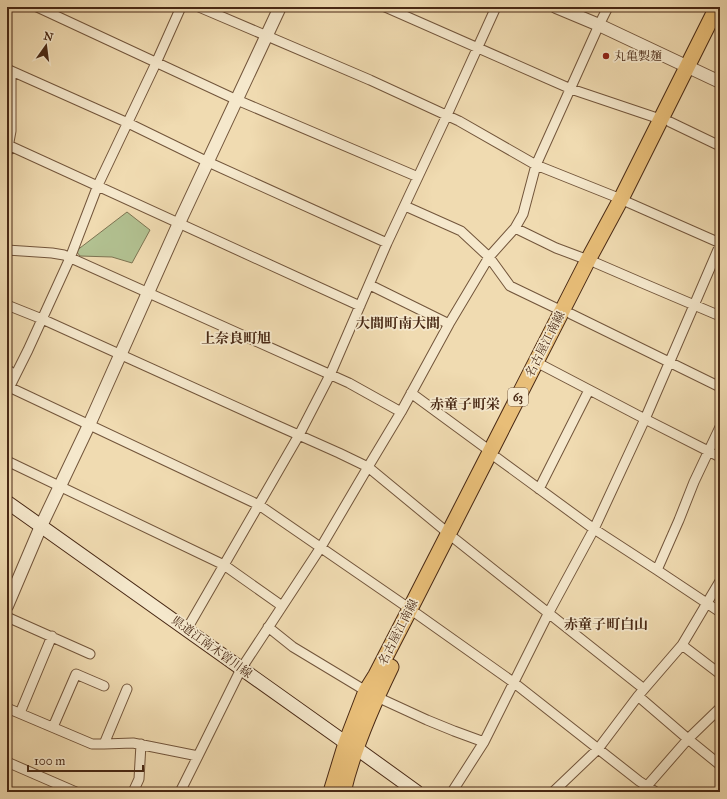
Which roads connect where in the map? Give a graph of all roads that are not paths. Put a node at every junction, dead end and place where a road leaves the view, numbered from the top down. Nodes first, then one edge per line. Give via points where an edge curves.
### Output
1 (38, 7) edge
2 (181, 7) edge
3 (200, 7) edge
4 (280, 7) edge
5 (385, 7) edge
6 (496, 7) edge
7 (556, 7) edge
8 (608, 7) edge
9 (716, 11) edge
10 (599, 25) junction
11 (266, 36) junction
12 (477, 48) junction
13 (156, 63) junction
14 (691, 69) junction
15 (9, 70) edge
16 (720, 82) edge
17 (571, 89) junction
18 (237, 100) junction
19 (447, 115) junction
20 (665, 120) junction
21 (128, 123) junction
22 (720, 146) edge
23 (8, 149) edge
24 (208, 162) junction
25 (536, 165) junction
26 (418, 177) junction
27 (98, 185) junction
28 (624, 200) junction
29 (405, 206) junction
30 (180, 223) junction
31 (515, 228) junction
32 (387, 243) junction
33 (720, 244) edge
34 (7, 250) edge
35 (488, 257) junction
36 (70, 258) junction
37 (592, 261) junction
38 (370, 285) junction
39 (148, 293) junction
40 (7, 305) edge
41 (694, 305) junction
42 (360, 306) junction
43 (566, 312) junction
44 (720, 316) edge
45 (42, 319) junction
46 (449, 324) junction
47 (120, 355) junction
48 (669, 362) junction
49 (540, 364) junction
50 (7, 369) edge
51 (330, 375) junction
52 (15, 376) junction
53 (720, 387) edge
54 (8, 390) edge
55 (590, 390) junction
56 (411, 393) junction
57 (401, 412) junction
58 (645, 419) junction
59 (88, 424) junction
60 (720, 427) edge
61 (299, 435) junction
62 (709, 451) junction
63 (494, 454) junction
64 (720, 457) edge
65 (7, 461) edge
66 (368, 467) junction
67 (60, 486) junction
68 (539, 489) junction
69 (7, 502) edge
70 (259, 505) junction
71 (41, 526) junction
72 (594, 530) junction
73 (452, 536) junction
74 (321, 548) junction
75 (224, 565) junction
76 (657, 570) junction
77 (720, 581) edge
78 (707, 603) junction
79 (7, 606) edge
80 (282, 606) junction
81 (413, 611) junction
82 (720, 612) edge
83 (548, 614) junction
84 (7, 617) edge
85 (268, 627) junction
86 (187, 629) junction
87 (52, 636) junction
88 (682, 645) junction
89 (90, 654) dead end
90 (241, 669) junction
91 (720, 674) edge
92 (513, 682) junction
93 (104, 686) dead end
94 (127, 689) dead end
95 (641, 693) junction
96 (372, 694) junction
97 (7, 708) edge
98 (720, 708) edge
99 (20, 713) junction
100 (53, 727) junction
101 (688, 739) junction
102 (484, 742) junction
103 (104, 744) junction
104 (141, 744) junction
105 (351, 745) junction
106 (598, 749) junction
107 (198, 756) junction
108 (7, 762) edge
109 (720, 765) edge
110 (647, 786) junction
111 (76, 792) edge
112 (133, 792) edge
113 (180, 792) edge
114 (330, 792) edge
115 (342, 792) edge
116 (417, 792) edge
117 (452, 792) edge
118 (554, 792) edge
119 (656, 792) edge

1 - 13 street
2 - 13 street
3 - 11 street
4 - 11 street
5 - 12 street
6 - 12 street
7 - 10 street
8 - 10 street
9 - 14 main road, 名古屋江南線 / 63
10 - 14 street
10 - 17 street
11 - 18 street
11 - 19 street
12 - 17 street
12 - 19 street
13 - 18 street
13 - 21 street
14 - 16 street
14 - 20 main road, 名古屋江南線 / 63
15 - 21 street
15 - 23 street via 11,131
17 - 20 street
17 - 25 street
18 - 24 street
18 - 26 street
19 - 25 street
19 - 26 street
20 - 22 street
20 - 28 main road, 名古屋江南線 / 63
21 - 24 street
21 - 27 street
23 - 27 street
24 - 30 street
24 - 32 street
25 - 28 street
25 - 31 street via 523,214
26 - 29 street
27 - 30 street
27 - 36 street
28 - 33 street
28 - 37 main road, 名古屋江南線 / 63
29 - 32 street
29 - 35 street via 461,231
30 - 39 street
30 - 42 street
31 - 35 street
31 - 37 street via 556,248
32 - 38 street
33 - 41 street
34 - 36 street via 52,253
35 - 43 street via 510,286
35 - 46 street
36 - 39 street
36 - 45 street
37 - 41 street
37 - 43 main road, 名古屋江南線 / 63
38 - 42 street
38 - 46 street
39 - 47 street
39 - 51 street
40 - 45 street
41 - 44 street
41 - 48 street
42 - 51 street
43 - 48 street
43 - 49 main road, 名古屋江南線 / 63
45 - 47 street
45 - 52 street
46 - 56 street
47 - 59 street
47 - 61 street
48 - 53 street
48 - 58 street
49 - 55 street
49 - 63 main road, 名古屋江南線 / 63
50 - 52 street
51 - 57 street
51 - 61 street
52 - 54 street
54 - 59 street
55 - 58 street
55 - 68 street
56 - 57 street
56 - 63 street
57 - 66 street
58 - 62 street
58 - 72 street
59 - 67 street
59 - 70 street
60 - 62 street
61 - 66 street
61 - 70 street
62 - 64 street
62 - 76 street
63 - 68 street
63 - 73 main road, 名古屋江南線 / 63
65 - 67 street
66 - 73 street
66 - 74 street
67 - 71 street
67 - 75 street
68 - 72 street
69 - 71 main road, 県道江南木曽川線
70 - 74 street
70 - 75 street
71 - 79 street
71 - 86 main road, 県道江南木曽川線
72 - 76 street
72 - 83 street
73 - 81 main road, 名古屋江南線 / 63
73 - 83 street
74 - 80 street
74 - 81 street
75 - 80 street
75 - 86 street
76 - 78 street
77 - 78 street
78 - 82 street
78 - 88 street
80 - 85 street
81 - 92 street
81 - 96 main road, 名古屋江南線 / 63 via 376,675
83 - 92 street
83 - 95 street
84 - 87 street
85 - 90 street
85 - 96 street via 294,647
86 - 90 main road, 県道江南木曽川線
87 - 89 street
87 - 99 street
88 - 91 street
88 - 95 street
90 - 105 main road, 県道江南木曽川線
90 - 107 street
92 - 102 street
92 - 106 street
93 - 100 street via 76,674
94 - 103 street
95 - 101 street
95 - 106 street
96 - 102 street via 427,720
96 - 105 main road, 名古屋江南線 / 63
97 - 99 street
98 - 101 street
99 - 100 street
100 - 103 street via 92,744
101 - 109 street
101 - 110 street
102 - 117 street
103 - 104 street
104 - 107 street
104 - 112 street via 139,780
105 - 114 main road, 名古屋江南線 / 63
105 - 115 main road, 名古屋江南線 / 63
105 - 116 main road, 県道江南木曽川線
106 - 110 street
106 - 118 street
107 - 113 street
108 - 111 street
110 - 119 street

